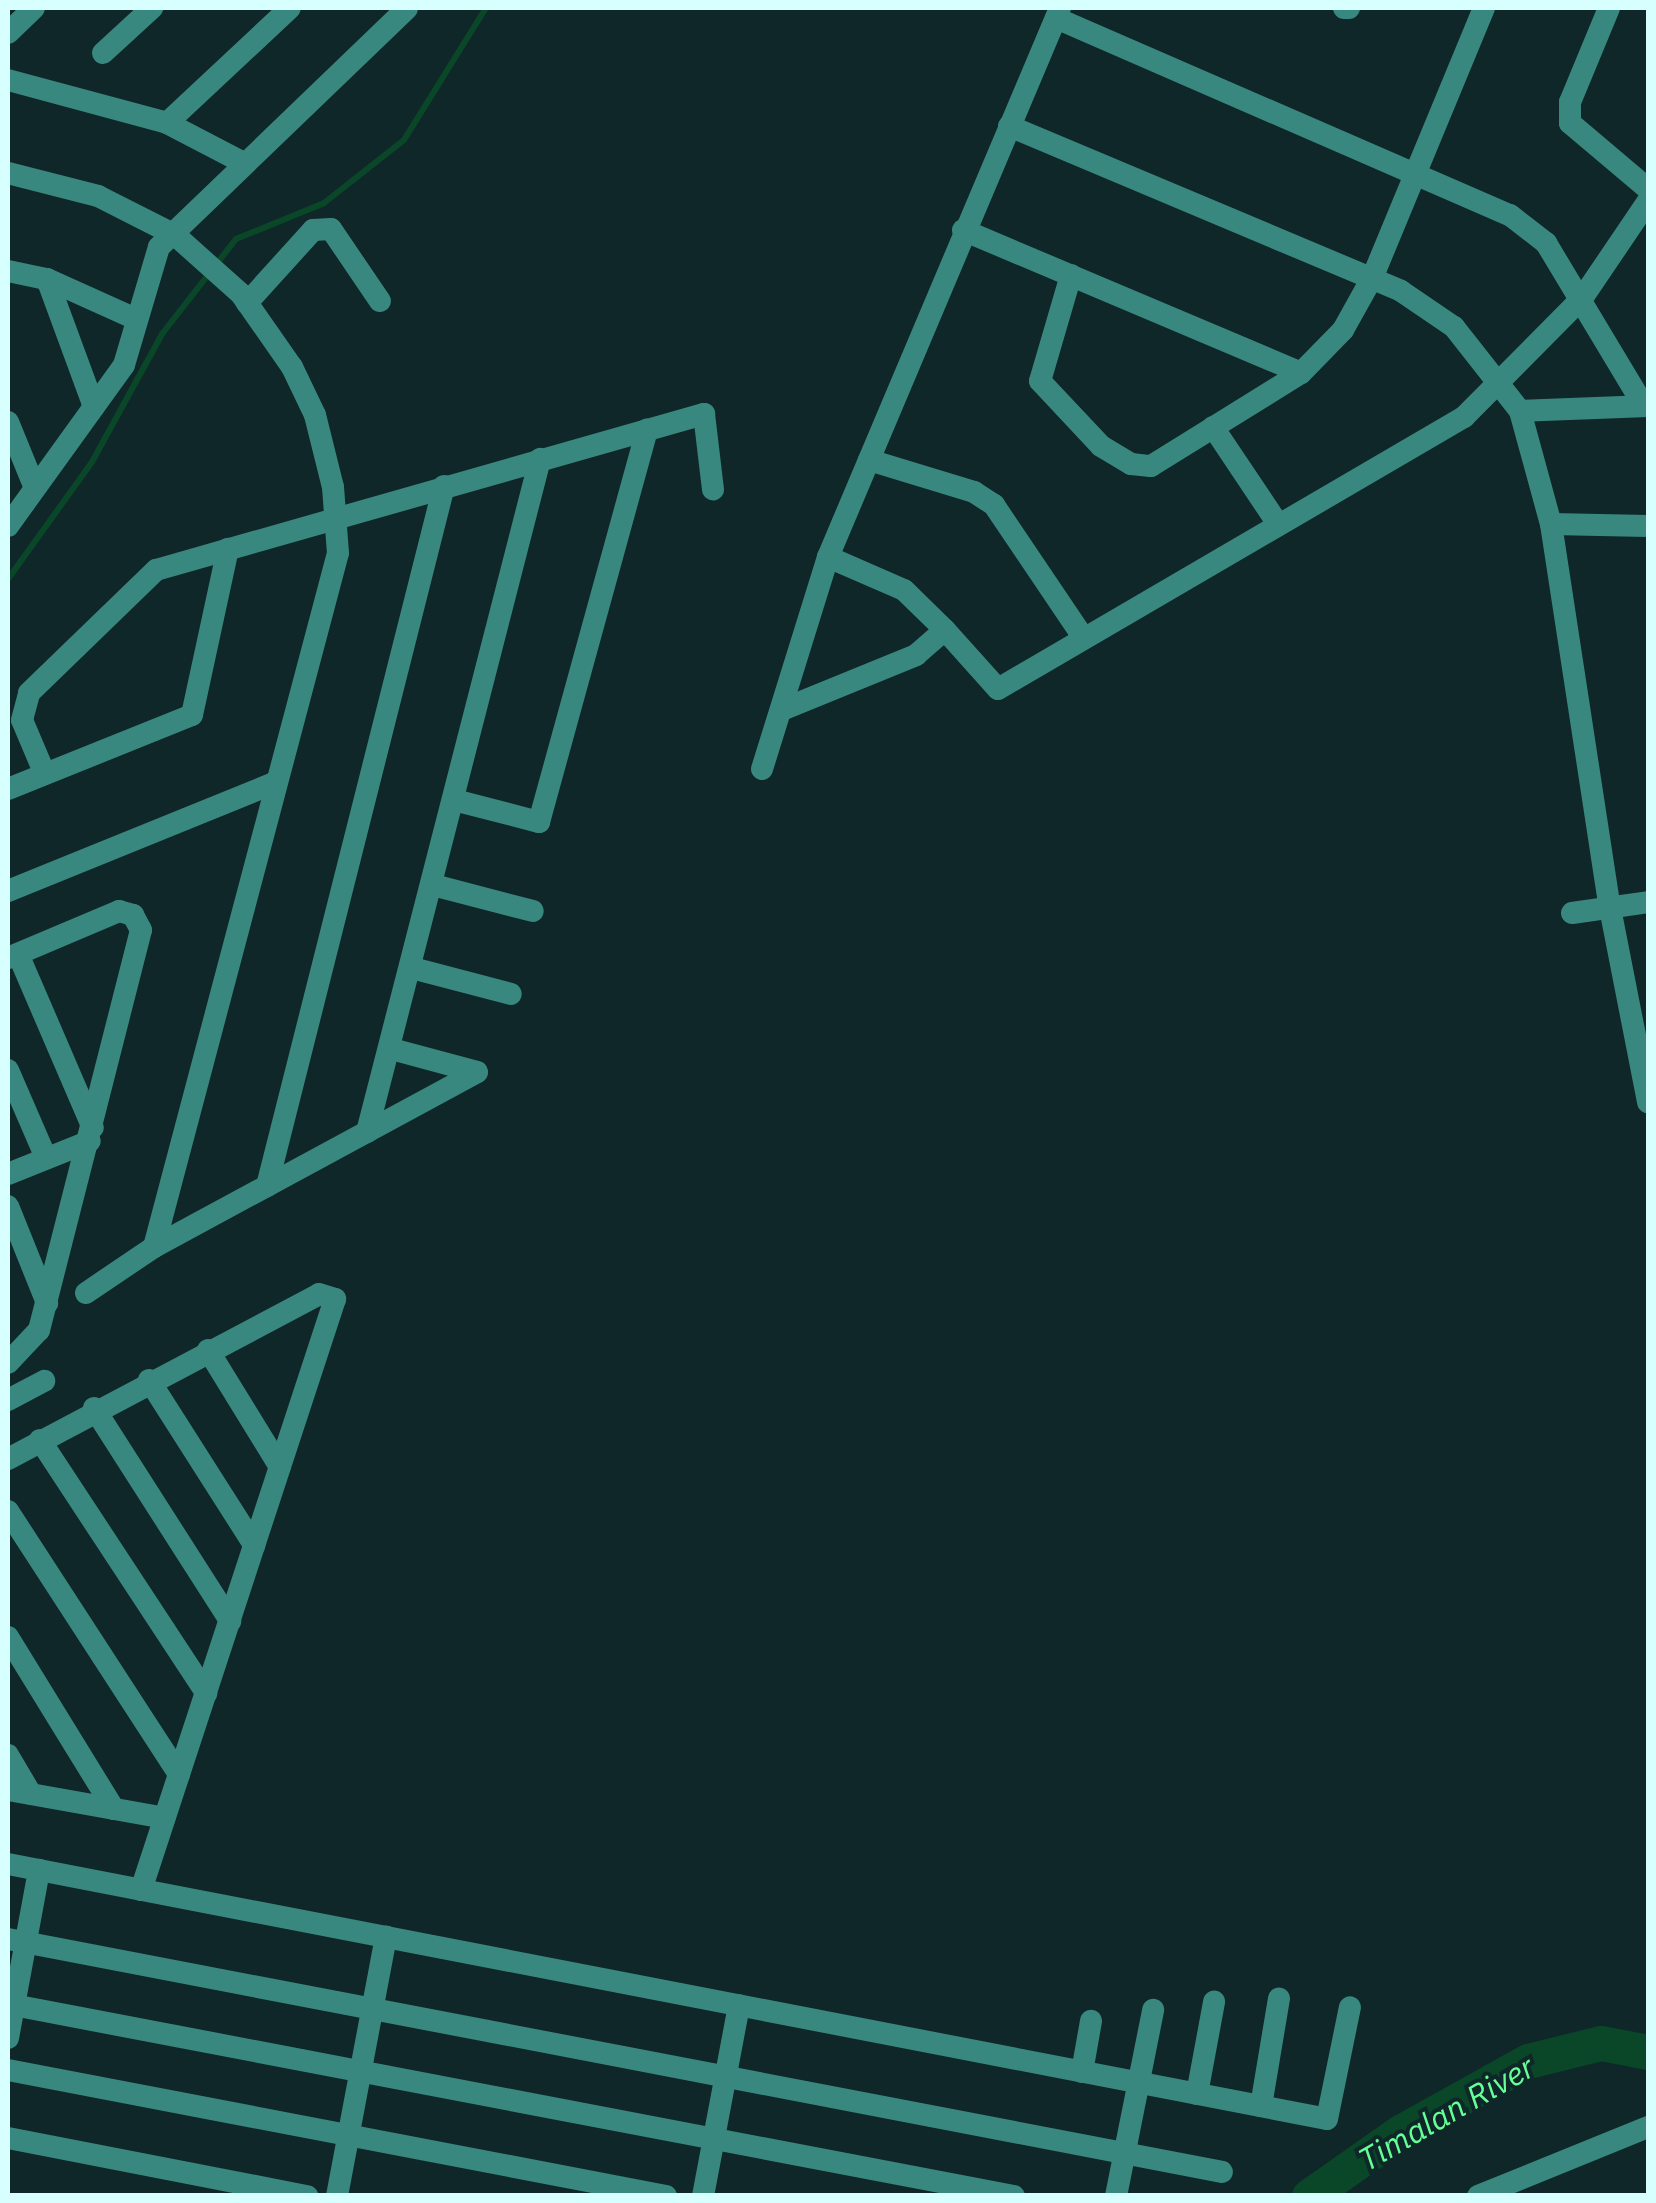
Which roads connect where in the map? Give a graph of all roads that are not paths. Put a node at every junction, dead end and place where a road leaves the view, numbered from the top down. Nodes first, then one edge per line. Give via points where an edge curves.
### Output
1 (34, 8) edge
2 (152, 8) edge
3 (290, 8) edge
4 (407, 8) edge
5 (1484, 8) edge
6 (1609, 8) edge
7 (1058, 13) edge
8 (8, 33) edge
9 (103, 53) dead end
10 (8, 80) edge
11 (167, 123) junction
12 (1009, 126) junction
13 (242, 162) junction
14 (1417, 170) junction
15 (8, 174) edge
16 (1648, 189) edge
17 (1648, 201) edge
18 (962, 230) junction
19 (175, 235) junction
20 (8, 271) edge
21 (1071, 275) junction
22 (1373, 276) junction
23 (48, 279) junction
24 (1583, 297) junction
25 (244, 298) junction
26 (380, 301) dead end
27 (136, 320) junction
28 (1301, 373) junction
29 (1500, 381) junction
30 (1646, 406) edge
31 (94, 407) junction
32 (1520, 411) junction
33 (8, 422) edge
34 (1213, 426) junction
35 (647, 430) junction
36 (540, 459) junction
37 (869, 460) junction
38 (444, 486) junction
39 (35, 488) junction
40 (712, 489) dead end
41 (335, 517) junction
42 (1276, 521) junction
43 (1552, 524) junction
44 (8, 526) edge
45 (1648, 526) edge
46 (228, 549) junction
47 (828, 556) junction
48 (945, 630) junction
49 (1084, 637) junction
50 (784, 709) junction
51 (762, 769) dead end
52 (44, 772) junction
53 (274, 783) junction
54 (8, 789) edge
55 (454, 800) junction
56 (432, 885) junction
57 (8, 891) edge
58 (1648, 902) edge
59 (1610, 908) junction
60 (532, 911) dead end
61 (1572, 913) dead end
62 (13, 956) edge
63 (412, 968) junction
64 (511, 994) dead end
65 (391, 1049) junction
66 (8, 1070) edge
67 (1648, 1102) edge
68 (367, 1132) junction
69 (91, 1134) junction
70 (46, 1158) junction
71 (8, 1174) edge
72 (267, 1186) junction
73 (8, 1206) edge
74 (154, 1247) junction
75 (86, 1292) dead end
76 (47, 1303) junction
77 (208, 1350) junction
78 (11, 1352) edge
79 (149, 1380) junction
80 (44, 1381) dead end
81 (8, 1400) edge
82 (94, 1408) junction
83 (40, 1440) junction
84 (8, 1459) edge
85 (280, 1467) junction
86 (8, 1511) edge
87 (254, 1545) junction
88 (230, 1621) junction
89 (8, 1637) edge
90 (206, 1693) junction
91 (8, 1755) edge
92 (180, 1774) junction
93 (19, 1792) edge
94 (114, 1809) junction
95 (165, 1818) junction
96 (8, 1864) edge
97 (39, 1870) junction
98 (142, 1890) junction
99 (386, 1937) junction
100 (16, 1940) edge
101 (1280, 1999) dead end
102 (1214, 2002) dead end
103 (11, 2004) edge
104 (739, 2005) junction
105 (1350, 2007) dead end
106 (372, 2008) junction
107 (1152, 2010) dead end
108 (1091, 2020) dead end
109 (8, 2038) edge
110 (8, 2070) edge
111 (360, 2071) junction
112 (1082, 2072) junction
113 (726, 2075) junction
114 (1138, 2082) junction
115 (1197, 2094) junction
116 (1261, 2106) junction
117 (1648, 2127) edge
118 (348, 2135) junction
119 (8, 2138) edge
120 (714, 2138) junction
121 (1125, 2150) junction
122 (1222, 2172) dead end
123 (1483, 2192) edge
124 (307, 2196) edge
125 (337, 2196) edge
126 (666, 2196) edge
127 (703, 2196) edge
128 (1014, 2196) edge
129 (1116, 2196) edge
130 (1513, 2196) edge

1 - 8 street
2 - 9 street
3 - 11 street
4 - 13 street
5 - 14 street
6 - 16 street via 1570,102 1570,122
7 - 12 street
7 - 14 street
10 - 11 street
11 - 13 street
12 - 18 street
12 - 22 street
13 - 19 street
14 - 22 street
14 - 24 street via 1538,234
15 - 19 street via 98,196
17 - 24 street
18 - 21 street
18 - 37 street
19 - 25 street
19 - 27 street via 159,247
20 - 23 street
21 - 28 street
21 - 34 street via 1040,381 1092,438 1142,468
22 - 28 street via 1343,330
22 - 29 street via 1454,327
23 - 27 street
23 - 31 street
24 - 29 street
24 - 30 street
25 - 26 street via 313,230 330,228
25 - 41 street via 292,367 315,416
27 - 31 street via 124,366
28 - 34 street
29 - 32 street
29 - 42 street via 1464,417
30 - 32 street
31 - 39 street
32 - 43 street
33 - 39 street
34 - 42 street
35 - 36 street
35 - 40 street via 704,414
35 - 55 street via 539,822
36 - 38 street
36 - 55 street
37 - 47 street
37 - 49 street via 994,504
38 - 41 street
38 - 72 street
39 - 44 street
41 - 46 street
41 - 53 street via 338,553
42 - 49 street
43 - 45 street
43 - 59 street
46 - 52 street via 192,715
46 - 52 street via 156,570 29,693 22,720
47 - 48 street via 904,590
47 - 50 street
48 - 49 street via 998,688
48 - 50 street via 916,654
50 - 51 street
52 - 54 street
53 - 57 street
53 - 74 street
55 - 56 street
56 - 60 street
56 - 63 street
58 - 59 street
59 - 61 street
59 - 67 street
62 - 69 street
62 - 69 street via 119,912 139,923 142,942
63 - 64 street
63 - 65 street
65 - 68 street
65 - 68 street via 477,1072
66 - 70 street
68 - 72 street
69 - 70 street
69 - 76 street
70 - 71 street
72 - 74 street
73 - 76 street
74 - 75 street
76 - 78 street via 40,1330
77 - 79 street
77 - 85 street
77 - 85 street via 320,1294 335,1299
79 - 82 street
79 - 87 street
80 - 81 street
82 - 83 street
82 - 88 street
83 - 84 street
83 - 90 street
85 - 87 street
86 - 92 street
87 - 88 street
88 - 90 street
89 - 94 street
90 - 92 street
91 - 93 street
92 - 95 street
93 - 94 street
94 - 95 street
95 - 98 street
96 - 97 street
97 - 98 street
97 - 100 street
98 - 99 street
99 - 104 street
99 - 106 street
100 - 103 street
100 - 106 street
101 - 116 street
102 - 115 street
103 - 109 street
103 - 111 street
104 - 112 street
104 - 113 street
105 - 116 street via 1327,2119
106 - 111 street
106 - 113 street
107 - 114 street
108 - 112 street
110 - 118 street
111 - 118 street
111 - 120 street
112 - 114 street
113 - 120 street
113 - 121 street
114 - 115 street
114 - 121 street
115 - 116 street
117 - 123 street
118 - 125 street
118 - 126 street
119 - 124 street
120 - 127 street
120 - 128 street
121 - 122 street
121 - 129 street
123 - 130 street

